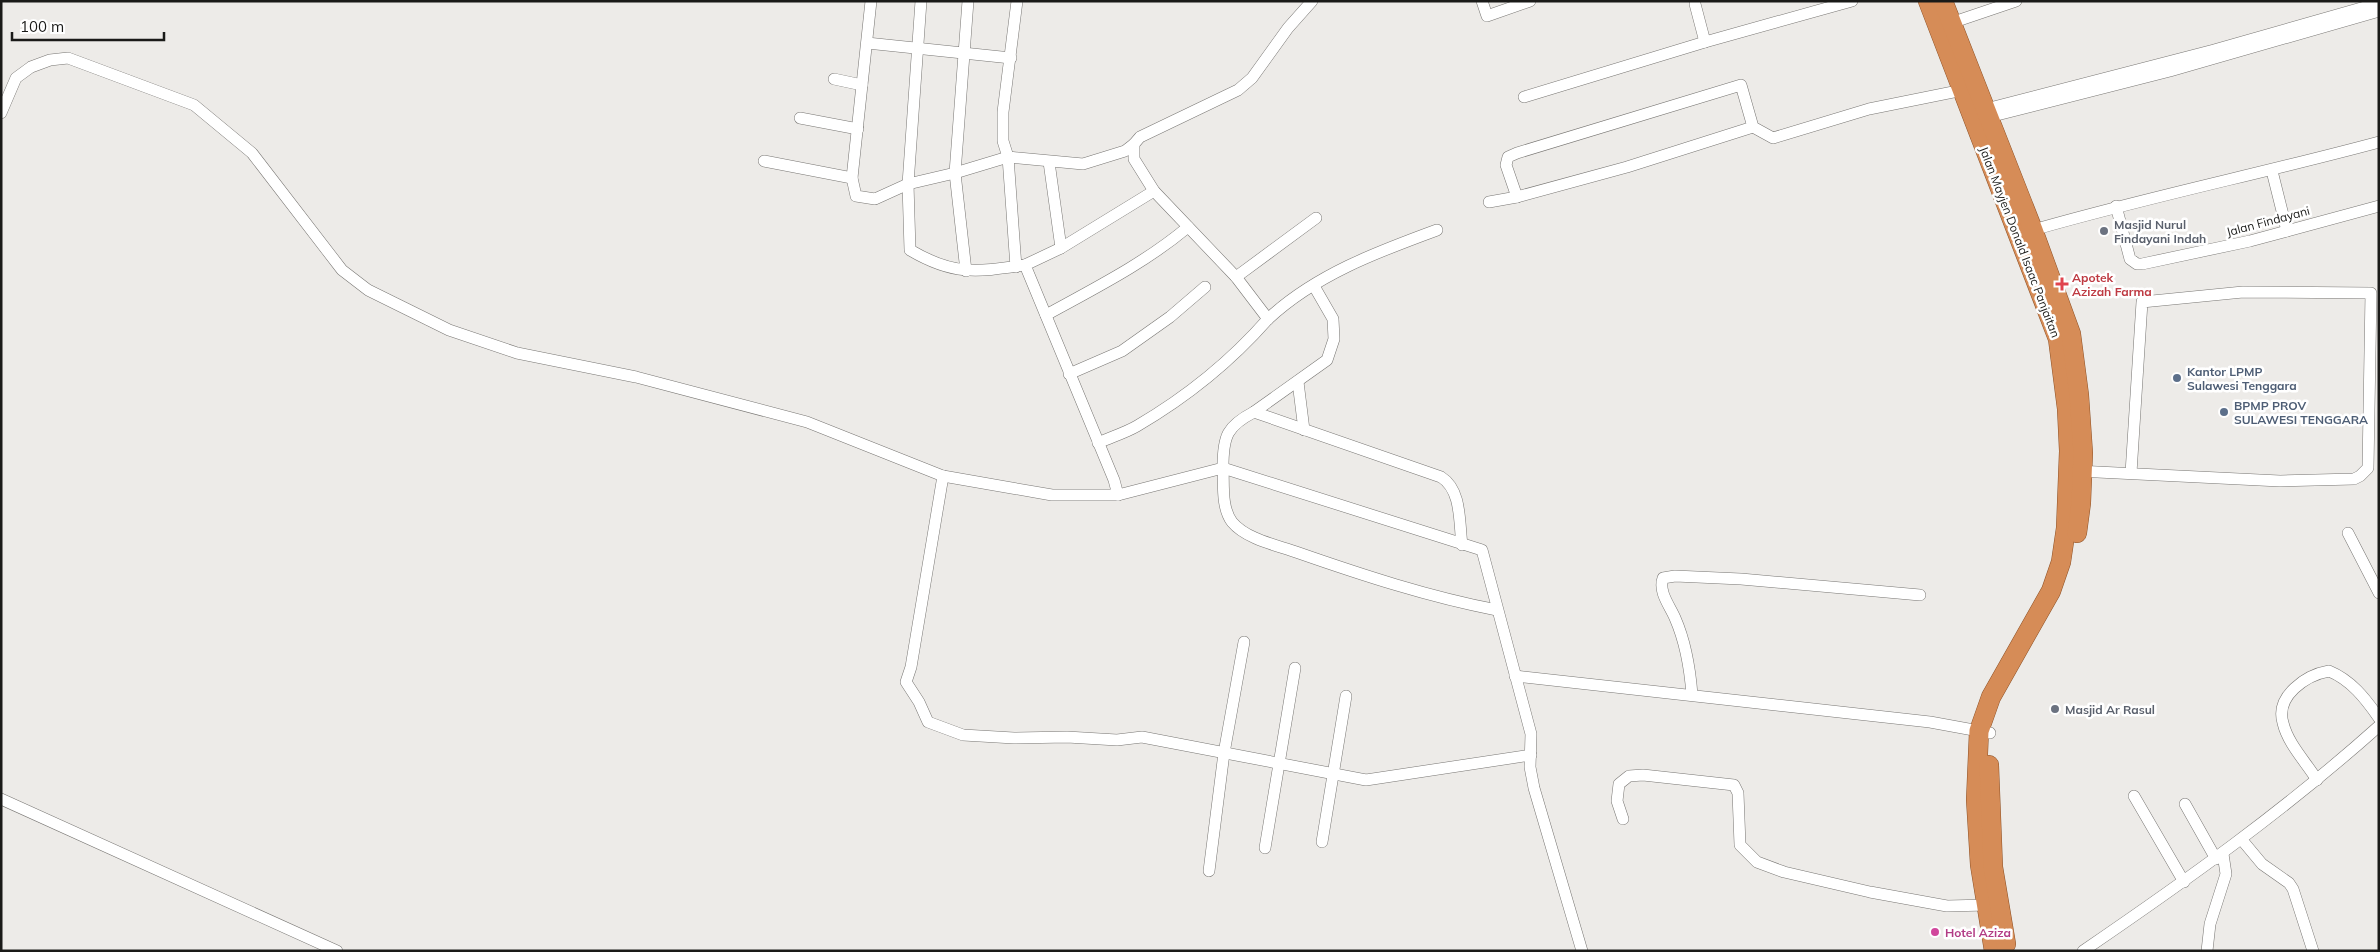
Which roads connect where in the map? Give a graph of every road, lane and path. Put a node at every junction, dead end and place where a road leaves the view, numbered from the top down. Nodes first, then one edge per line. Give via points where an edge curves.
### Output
1 (871, 1) edge
2 (921, 1) edge
3 (968, 1) edge
4 (1016, 1) edge
5 (1312, 1) edge
6 (1482, 1) edge
7 (1530, 1) edge
8 (1852, 1) edge
9 (1928, 1) edge
10 (1942, 1) edge
11 (2016, 1) edge
12 (2379, 3) edge
13 (1695, 4) dead end
14 (2379, 11) edge
15 (1951, 22) junction
16 (1705, 42) junction
17 (867, 43) junction
18 (916, 48) junction
19 (962, 53) junction
20 (1011, 58) junction
21 (834, 79) dead end
22 (862, 85) junction
23 (1963, 90) junction
24 (1524, 97) dead end
25 (1, 113) edge
26 (1987, 113) junction
27 (800, 118) dead end
28 (1753, 128) junction
29 (858, 129) junction
30 (2379, 142) edge
31 (1134, 144) junction
32 (1008, 157) junction
33 (764, 161) dead end
34 (1049, 162) junction
35 (2272, 171) junction
36 (955, 173) junction
37 (852, 178) junction
38 (908, 184) junction
39 (2007, 189) junction
40 (1154, 191) junction
41 (1517, 198) junction
42 (1489, 202) dead end
43 (2116, 206) junction
44 (2379, 206) edge
45 (1316, 218) dead end
46 (1188, 227) junction
47 (1437, 230) dead end
48 (2033, 230) junction
49 (2287, 231) junction
50 (1061, 248) junction
51 (1020, 266) junction
52 (966, 271) junction
53 (1236, 277) junction
54 (1314, 286) junction
55 (1205, 287) dead end
56 (1046, 315) junction
57 (1268, 319) junction
58 (1069, 374) junction
59 (1298, 382) junction
60 (1254, 412) junction
61 (1304, 430) junction
62 (1098, 443) junction
63 (1223, 468) junction
64 (2075, 471) junction
65 (2130, 473) junction
66 (943, 476) junction
67 (1118, 495) junction
68 (2348, 533) dead end
69 (1462, 545) junction
70 (2379, 593) edge
71 (1920, 595) dead end
72 (1497, 610) junction
73 (1244, 642) dead end
74 (1295, 668) dead end
75 (1515, 676) junction
76 (1692, 695) junction
77 (1346, 696) dead end
78 (2379, 718) edge
79 (2379, 726) edge
80 (1984, 732) junction
81 (1224, 753) junction
82 (1531, 755) junction
83 (1278, 764) junction
84 (1333, 774) junction
85 (2317, 780) junction
86 (2134, 796) dead end
87 (1, 799) edge
88 (2185, 804) dead end
89 (1623, 819) dead end
90 (2242, 840) junction
91 (1322, 842) dead end
92 (1265, 848) dead end
93 (2219, 857) junction
94 (1209, 871) dead end
95 (2184, 882) junction
96 (1987, 906) junction
97 (337, 951) edge
98 (1582, 951) edge
99 (1994, 951) edge
100 (2007, 951) edge
101 (2083, 951) edge
102 (2207, 951) edge
103 (2313, 951) edge

1 - 17 street
2 - 18 street
3 - 19 street
4 - 20 street
5 - 31 street via 1252,78 1238,90 1140,136
6 - 7 street via 1487,16
8 - 16 street
9 - 23 highway, Jalan Mayjen Donald Isaac Panjaitan
10 - 15 highway, Jalan Mayjen Donald Isaac Panjaitan
11 - 15 street
12 - 26 street
13 - 16 street
14 - 26 street via 2179,69
15 - 26 highway, Jalan Mayjen Donald Isaac Panjaitan
16 - 24 street
17 - 18 street
17 - 22 street
18 - 19 street
18 - 38 street
19 - 20 street
19 - 36 street
20 - 32 street via 1003,112 1003,141
21 - 22 street
22 - 29 street
23 - 28 street via 1869,109 1773,138
23 - 39 highway, Jalan Mayjen Donald Isaac Panjaitan
25 - 66 street via 16,78 31,67 50,60 68,58 131,79 194,105 226,129 252,153 342,270 368,290 433,322 498,348 671,386 807,422
26 - 39 highway, Jalan Mayjen Donald Isaac Panjaitan
27 - 29 street
28 - 41 street
28 - 41 street via 1741,85 1671,105 1508,157 1506,165
29 - 37 street
30 - 35 street
31 - 34 street via 1125,151 1083,164
31 - 40 street via 1135,164
32 - 34 street
32 - 36 street
32 - 51 street
33 - 37 street
34 - 50 street
35 - 43 street
35 - 49 street
36 - 38 street
36 - 52 street
37 - 38 street via 856,196 875,199
38 - 52 street via 910,250 932,263
39 - 48 highway, Jalan Mayjen Donald Isaac Panjaitan
39 - 64 highway, Jalan Mayjen Donald Isaac Panjaitan via 2019,235 2058,339
40 - 46 street
40 - 50 street
41 - 42 street
43 - 48 street
43 - 49 street, Jalan Findayani via 2130,259 2137,264 2163,261
44 - 49 street, Jalan Findayani
45 - 53 street
46 - 53 street
46 - 56 street via 1131,268
47 - 54 street via 1346,267
48 - 64 highway, Jalan Mayjen Donald Isaac Panjaitan via 2071,334 2081,409
50 - 51 street
51 - 52 street
51 - 56 street
53 - 57 street
54 - 57 street via 1285,303
54 - 59 street via 1333,319 1334,339 1327,360
55 - 58 street via 1122,351
56 - 58 street
57 - 62 street via 1246,344 1176,401 1136,427
58 - 62 street
59 - 60 street
59 - 61 street
60 - 61 street
60 - 63 street via 1235,422 1229,432
61 - 69 street via 1447,481 1456,497
62 - 67 street
63 - 67 street
63 - 69 street
63 - 72 street via 1225,509 1238,529 1385,581
64 - 65 street
64 - 80 highway, Jalan Mayjen Donald Isaac Panjaitan via 2061,562 2047,599 1991,698
65 - 65 street via 2142,302 2243,292 2372,293 2368,468 2360,476 2354,479 2280,481
66 - 67 street via 1052,494
66 - 81 street via 906,682 928,722 963,735 1117,740 1142,737
68 - 70 street
69 - 72 street via 1482,550
71 - 76 street via 1741,579 1664,578 1663,592 1687,652
72 - 75 street
73 - 81 street
74 - 83 street
75 - 76 street
75 - 82 street via 1531,734
76 - 80 street via 1930,722
77 - 84 street
78 - 85 street via 2369,702 2348,681 2329,671 2313,674 2294,687 2283,709 2282,722
79 - 85 street
80 - 96 highway, Jalan Mayjen Donald Isaac Panjaitan via 1976,800 1980,865
80 - 100 highway, Jalan Mayjen Donald Isaac Panjaitan via 1988,752 1993,866
81 - 83 street
81 - 94 street
82 - 84 street via 1374,780
82 - 98 street via 1534,788
83 - 84 street
83 - 92 street
84 - 91 street
85 - 90 street
86 - 95 street
87 - 97 street
88 - 93 street
89 - 96 street via 1616,793 1618,784 1629,776 1734,784 1738,793 1740,846 1757,862 1784,872 1870,892 1947,906
90 - 93 street
90 - 103 street via 2262,864 2293,889
93 - 95 street
93 - 102 street via 2226,874 2210,924
95 - 101 street
96 - 99 highway, Jalan Mayjen Donald Isaac Panjaitan

